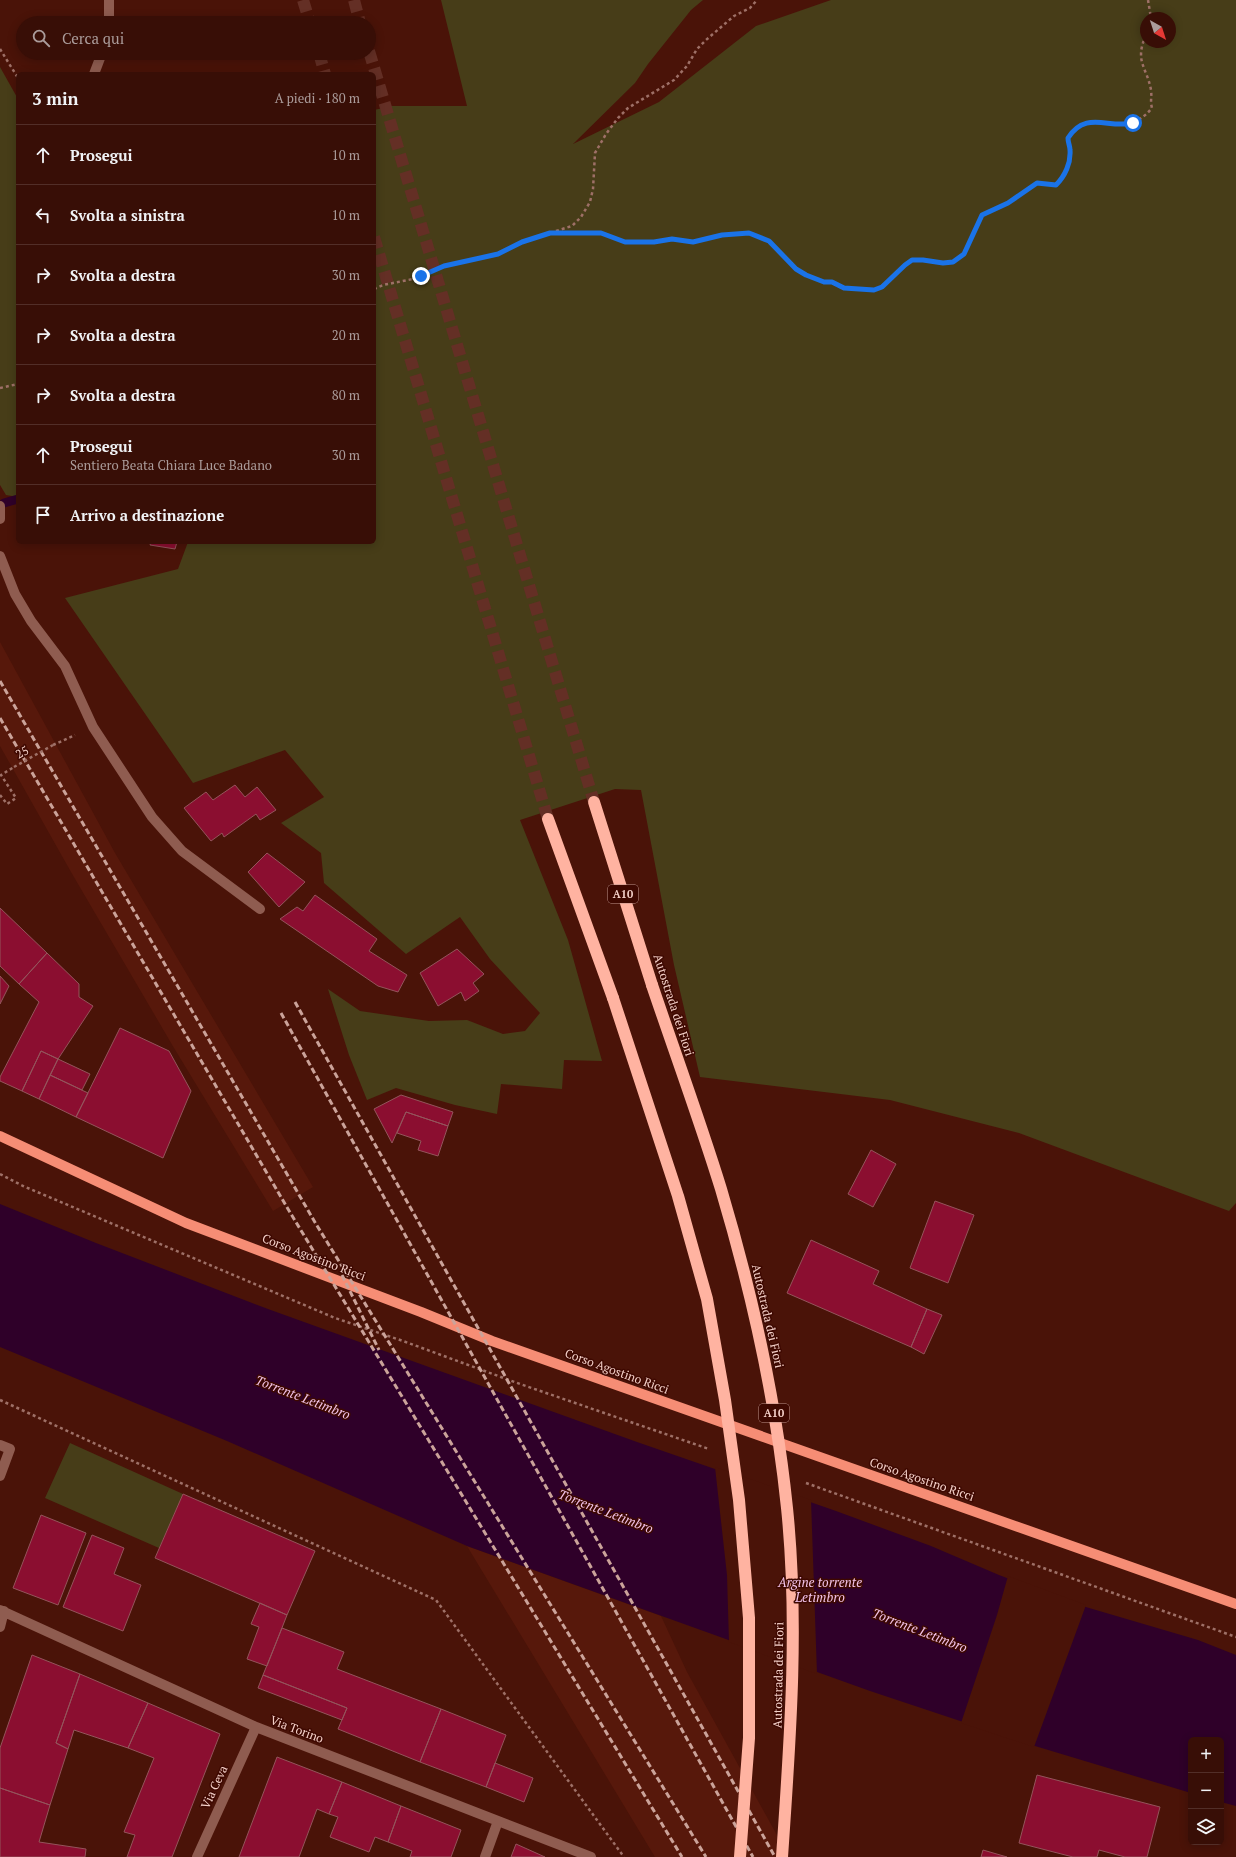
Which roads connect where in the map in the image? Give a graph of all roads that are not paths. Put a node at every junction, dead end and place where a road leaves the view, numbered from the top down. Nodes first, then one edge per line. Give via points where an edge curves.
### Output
1 (109, 0) edge
2 (109, 16) edge
3 (99, 60) edge
4 (95, 72) edge
5 (0, 506) edge
6 (0, 519) edge
7 (0, 556) edge
8 (594, 802) tunnel mouth
9 (548, 819) tunnel mouth
10 (260, 908) dead end
11 (0, 1136) edge
12 (0, 1445) edge
13 (0, 1476) edge
14 (1236, 1604) edge
15 (2, 1611) edge
16 (0, 1627) edge
17 (256, 1727) junction
18 (498, 1822) junction
19 (196, 1857) edge
20 (485, 1857) edge
21 (591, 1857) edge
22 (740, 1857) edge
23 (782, 1857) edge

1 - 2 street
3 - 4 street
5 - 6 street
7 - 10 street via 15,594 31,621 65,666 93,727 152,817 182,851
8 - 23 highway, Autostrada dei Fiori / A10, bridge via 720,1188 745,1274 771,1392 787,1509 794,1625 791,1734
9 - 22 highway, bridge via 613,998 680,1203 707,1299 739,1500 749,1618 749,1738
11 - 14 main road, Corso Agostino Ricci via 186,1222 492,1341
12 - 13 street via 10,1449
15 - 16 street
15 - 17 street, Via Torino
17 - 18 street, Via Torino
17 - 19 street, Via Ceva
18 - 20 street
18 - 21 street, Via Torino

